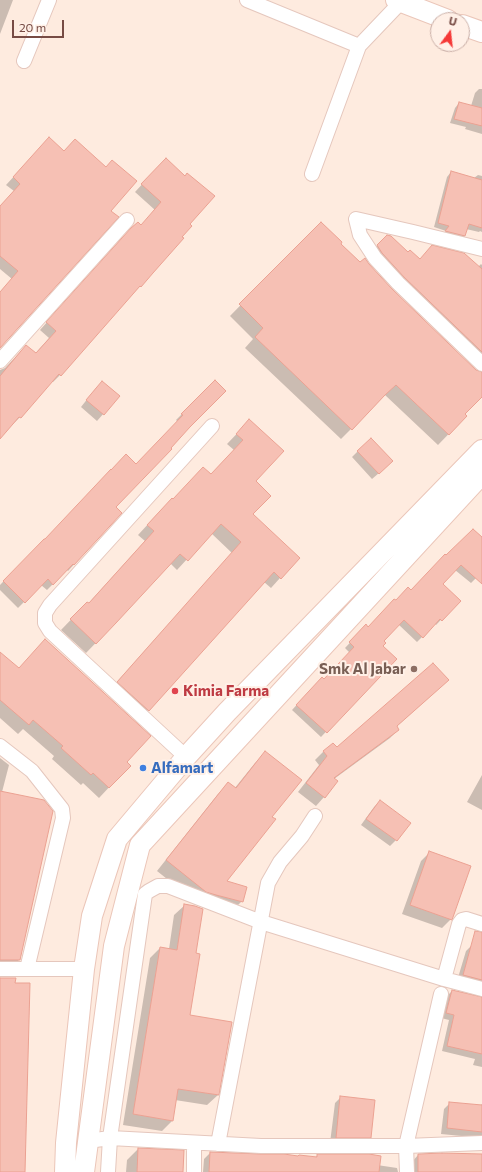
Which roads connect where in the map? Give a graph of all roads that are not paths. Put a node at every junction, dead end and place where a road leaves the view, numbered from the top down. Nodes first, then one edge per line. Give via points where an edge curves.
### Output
1 (49, 0) edge
2 (247, 0) edge
3 (398, 1) edge
4 (430, 13) edge
5 (470, 28) edge
6 (482, 32) edge
7 (359, 46) junction
8 (24, 61) dead end
9 (312, 174) dead end
10 (127, 220) dead end
11 (482, 248) edge
12 (0, 361) edge
13 (482, 364) edge
14 (212, 426) dead end
15 (482, 450) edge
16 (482, 474) edge
17 (0, 746) edge
18 (186, 758) junction
19 (315, 816) dead end
20 (261, 922) junction
21 (482, 924) edge
22 (114, 946) junction
23 (137, 948) junction
24 (0, 969) edge
25 (27, 969) junction
26 (84, 969) junction
27 (444, 979) junction
28 (482, 989) edge
29 (441, 994) dead end
30 (110, 1138) junction
31 (88, 1141) junction
32 (194, 1143) junction
33 (482, 1143) edge
34 (218, 1144) junction
35 (406, 1146) junction
36 (65, 1172) edge
37 (84, 1172) edge
38 (108, 1172) edge
39 (194, 1172) edge
40 (407, 1172) edge

1 - 8 street
2 - 7 street
3 - 4 main road
3 - 7 street
5 - 6 main road
7 - 9 street
10 - 12 street
11 - 13 street via 356,219 360,235 375,258
14 - 18 street via 45,613 45,623 50,631
15 - 18 main road via 227,712
16 - 22 main road via 140,845
17 - 25 street via 32,771 62,809 63,818
18 - 26 main road via 117,839 92,916
19 - 20 street via 280,862 268,883
20 - 23 street via 168,886 158,886 145,894
20 - 27 street
20 - 34 street
21 - 27 street via 466,919 459,924
22 - 23 street
22 - 31 main road
23 - 30 street
24 - 25 street
25 - 26 street
26 - 36 main road
27 - 28 street
29 - 35 street
30 - 31 street
30 - 32 street
30 - 38 street
31 - 37 main road
32 - 34 street
32 - 39 street
33 - 35 street
34 - 35 street
35 - 40 street

